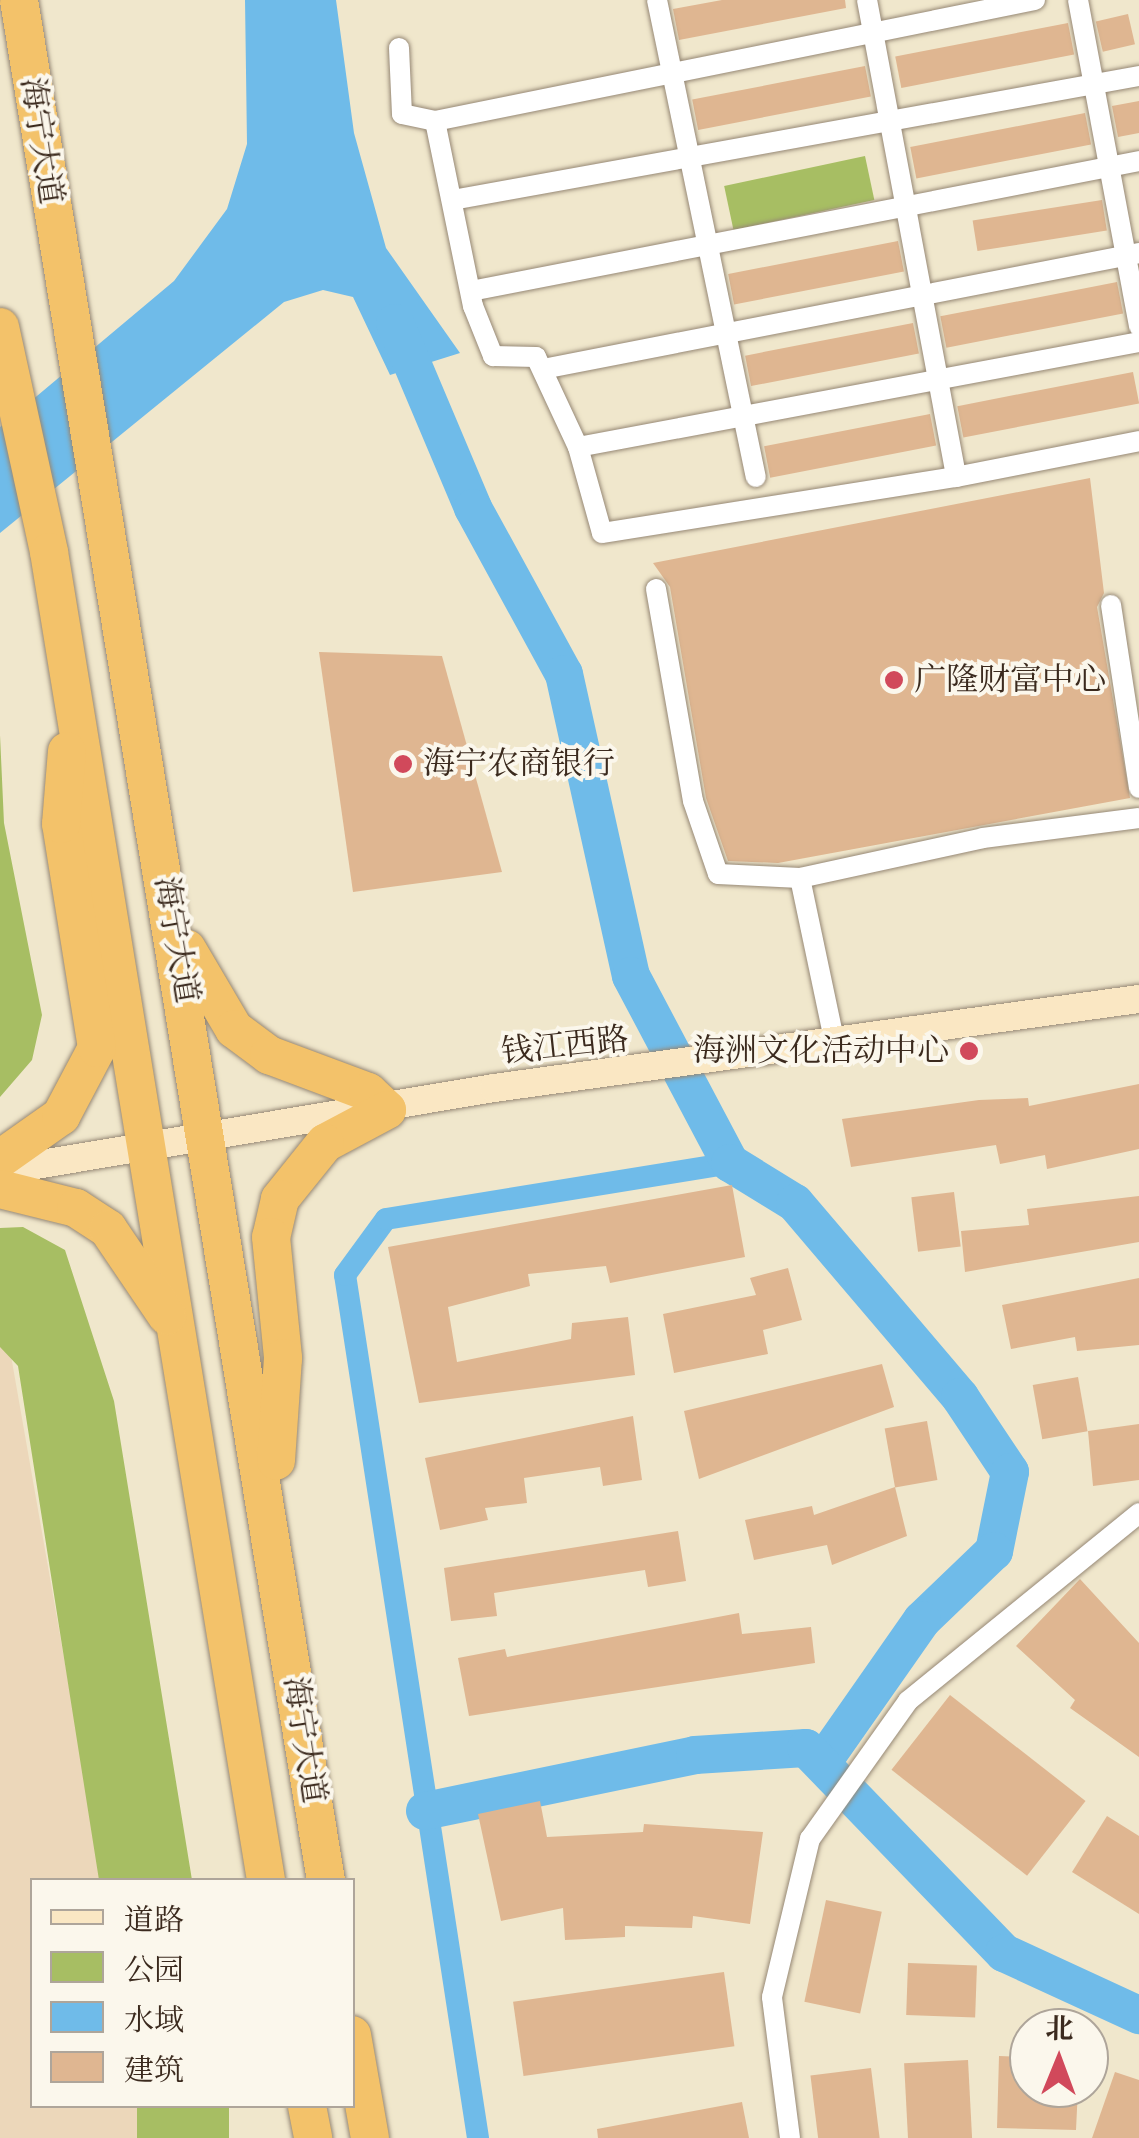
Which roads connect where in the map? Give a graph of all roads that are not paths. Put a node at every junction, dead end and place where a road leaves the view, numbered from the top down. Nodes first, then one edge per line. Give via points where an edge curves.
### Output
1 (19, 0) edge
2 (657, 0) edge
3 (867, 0) edge
4 (1036, 0) edge
5 (1078, 0) edge
6 (873, 30) junction
7 (399, 48) dead end
8 (671, 68) junction
9 (1139, 76) edge
10 (1094, 84) junction
11 (436, 121) junction
12 (890, 122) junction
13 (690, 160) junction
14 (1139, 162) edge
15 (1109, 167) junction
16 (458, 199) junction
17 (906, 208) junction
18 (707, 243) junction
19 (1132, 254) edge
20 (471, 291) junction
21 (922, 295) junction
22 (1139, 326) edge
23 (726, 333) junction
24 (1139, 342) edge
25 (3, 344) edge
26 (543, 368) junction
27 (938, 379) junction
28 (743, 416) junction
29 (1139, 441) edge
30 (578, 447) junction
31 (756, 477) dead end
32 (956, 477) junction
33 (656, 588) dead end
34 (1111, 605) dead end
35 (71, 688) junction
36 (1139, 788) edge
37 (1139, 818) edge
38 (800, 878) junction
39 (174, 926) junction
40 (1139, 999) edge
41 (835, 1044) junction
42 (387, 1110) junction
43 (210, 1136) junction
44 (149, 1150) junction
45 (0, 1159) edge
46 (0, 1171) edge
47 (0, 1189) edge
48 (178, 1337) junction
49 (1139, 1513) edge
50 (271, 1528) junction
51 (266, 1878) edge
52 (326, 1878) edge
53 (355, 2053) edge
54 (308, 2108) edge
55 (314, 2138) edge
56 (370, 2138) edge
57 (790, 2138) edge

1 - 39 highway, 海宁大道
2 - 8 street
3 - 6 street
4 - 6 street
5 - 10 street
6 - 8 street
6 - 12 street
7 - 11 street via 402,114
8 - 11 street
8 - 13 street
9 - 10 street
10 - 12 street
10 - 15 street
11 - 16 street
12 - 13 street
12 - 17 street
13 - 16 street
13 - 18 street
14 - 15 street
15 - 17 street
15 - 19 street
16 - 20 street
17 - 18 street
17 - 21 street
18 - 20 street
18 - 23 street
19 - 21 street
19 - 22 street
20 - 26 street via 493,356 536,357
21 - 23 street
21 - 27 street
23 - 26 street
23 - 28 street
24 - 27 street
25 - 35 highway, 海宁大道
26 - 30 street
27 - 28 street
27 - 32 street
28 - 30 street
28 - 31 street
29 - 32 street
30 - 32 street via 602,532
33 - 38 street via 693,802 718,874
34 - 36 street
35 - 44 highway, 海宁大道
35 - 45 highway via 61,824 97,1048 61,1116
37 - 38 street via 983,838
38 - 41 street
39 - 42 highway via 234,1028 269,1055 368,1092
39 - 43 highway, 海宁大道
40 - 41 main road, 钱江西路
41 - 42 main road, 钱江西路 via 668,1071 494,1088
42 - 43 main road, 钱江西路
42 - 50 highway via 325,1143 280,1199 270,1237 283,1358
43 - 44 main road, 钱江西路
43 - 50 highway, 海宁大道
44 - 46 main road, 钱江西路
44 - 48 highway, 海宁大道
47 - 48 highway via 76,1208 108,1229
48 - 51 highway, 海宁大道
49 - 57 street via 931,1681 820,1825 772,1997
50 - 52 highway, 海宁大道
53 - 56 highway
54 - 55 highway

